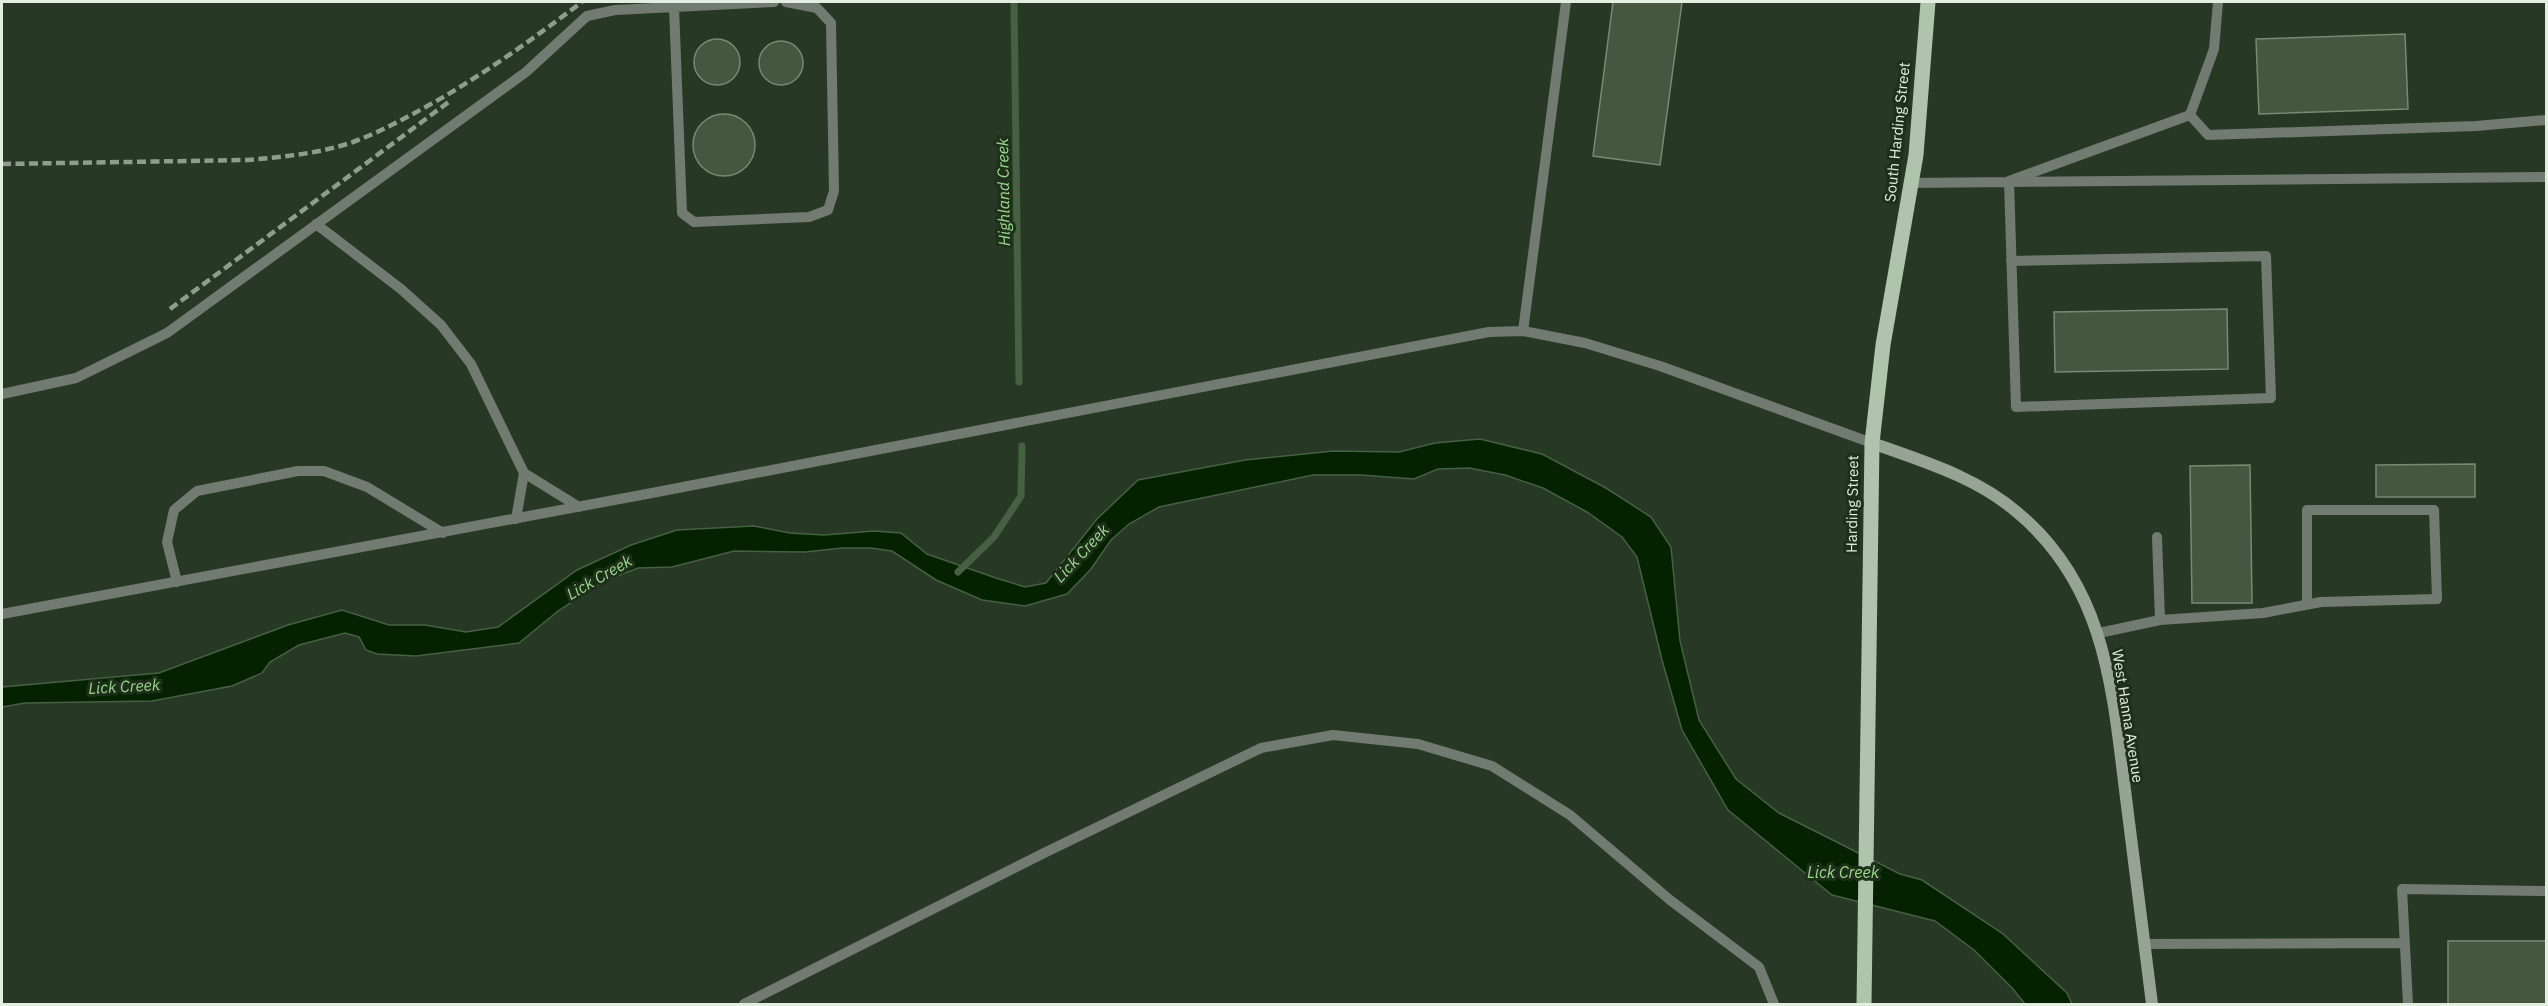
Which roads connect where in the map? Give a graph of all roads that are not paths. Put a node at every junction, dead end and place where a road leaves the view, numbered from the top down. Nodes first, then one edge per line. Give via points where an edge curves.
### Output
1 (774, 2) edge
2 (786, 2) edge
3 (1566, 2) edge
4 (1928, 2) edge
5 (2218, 2) edge
6 (675, 7) junction
7 (2190, 115) junction
8 (2547, 120) edge
9 (2547, 177) edge
10 (2009, 181) junction
11 (1911, 183) junction
12 (316, 224) junction
13 (2012, 261) junction
14 (1897, 266) joint
15 (1523, 331) junction
16 (2, 394) edge
17 (1872, 443) junction
18 (524, 474) junction
19 (579, 507) junction
20 (516, 519) junction
21 (443, 532) junction
22 (2157, 537) dead end
23 (177, 582) junction
24 (2307, 604) junction
25 (2, 614) edge
26 (2160, 620) junction
27 (2099, 633) junction
28 (2547, 891) edge
29 (2404, 943) junction
30 (2145, 944) junction
31 (1864, 1001) edge
32 (744, 1005) edge
33 (1774, 1005) edge
34 (2152, 1005) edge
35 (2408, 1005) edge

1 - 6 lane
2 - 6 lane via 817,8 831,23 834,190 828,210 809,217 694,222 682,213
3 - 15 lane
4 - 11 main road, South Harding Street
5 - 7 lane via 2214,49
6 - 12 lane via 615,10 587,16 525,72
7 - 8 lane via 2208,135
7 - 10 lane
9 - 10 lane
10 - 11 lane
10 - 13 lane
11 - 14 main road, South Harding Street
12 - 16 lane via 167,333 76,378
12 - 18 lane via 401,289 441,326 471,363
13 - 13 lane via 2016,407 2271,398 2266,256
14 - 17 main road, Harding Street
15 - 17 lane via 1585,343 1660,366
15 - 19 lane via 1479,334
17 - 27 main road, West Hanna Avenue via 1955,475 2018,512 2063,563
17 - 31 main road, Harding Street
18 - 19 lane
18 - 20 lane
19 - 20 lane
20 - 21 lane
21 - 23 lane
21 - 23 lane via 367,487 324,471 298,471 197,491 174,510 167,542
22 - 26 lane
23 - 25 lane
24 - 24 lane via 2437,599 2434,510 2307,510
24 - 26 lane via 2263,613
26 - 27 lane
27 - 30 main road, West Hanna Avenue via 2111,685
28 - 29 lane via 2402,890
29 - 30 lane
29 - 35 lane
30 - 34 main road, West Hanna Avenue
32 - 33 lane via 1261,748 1333,735 1418,744 1492,766 1570,815 1670,900 1759,967

